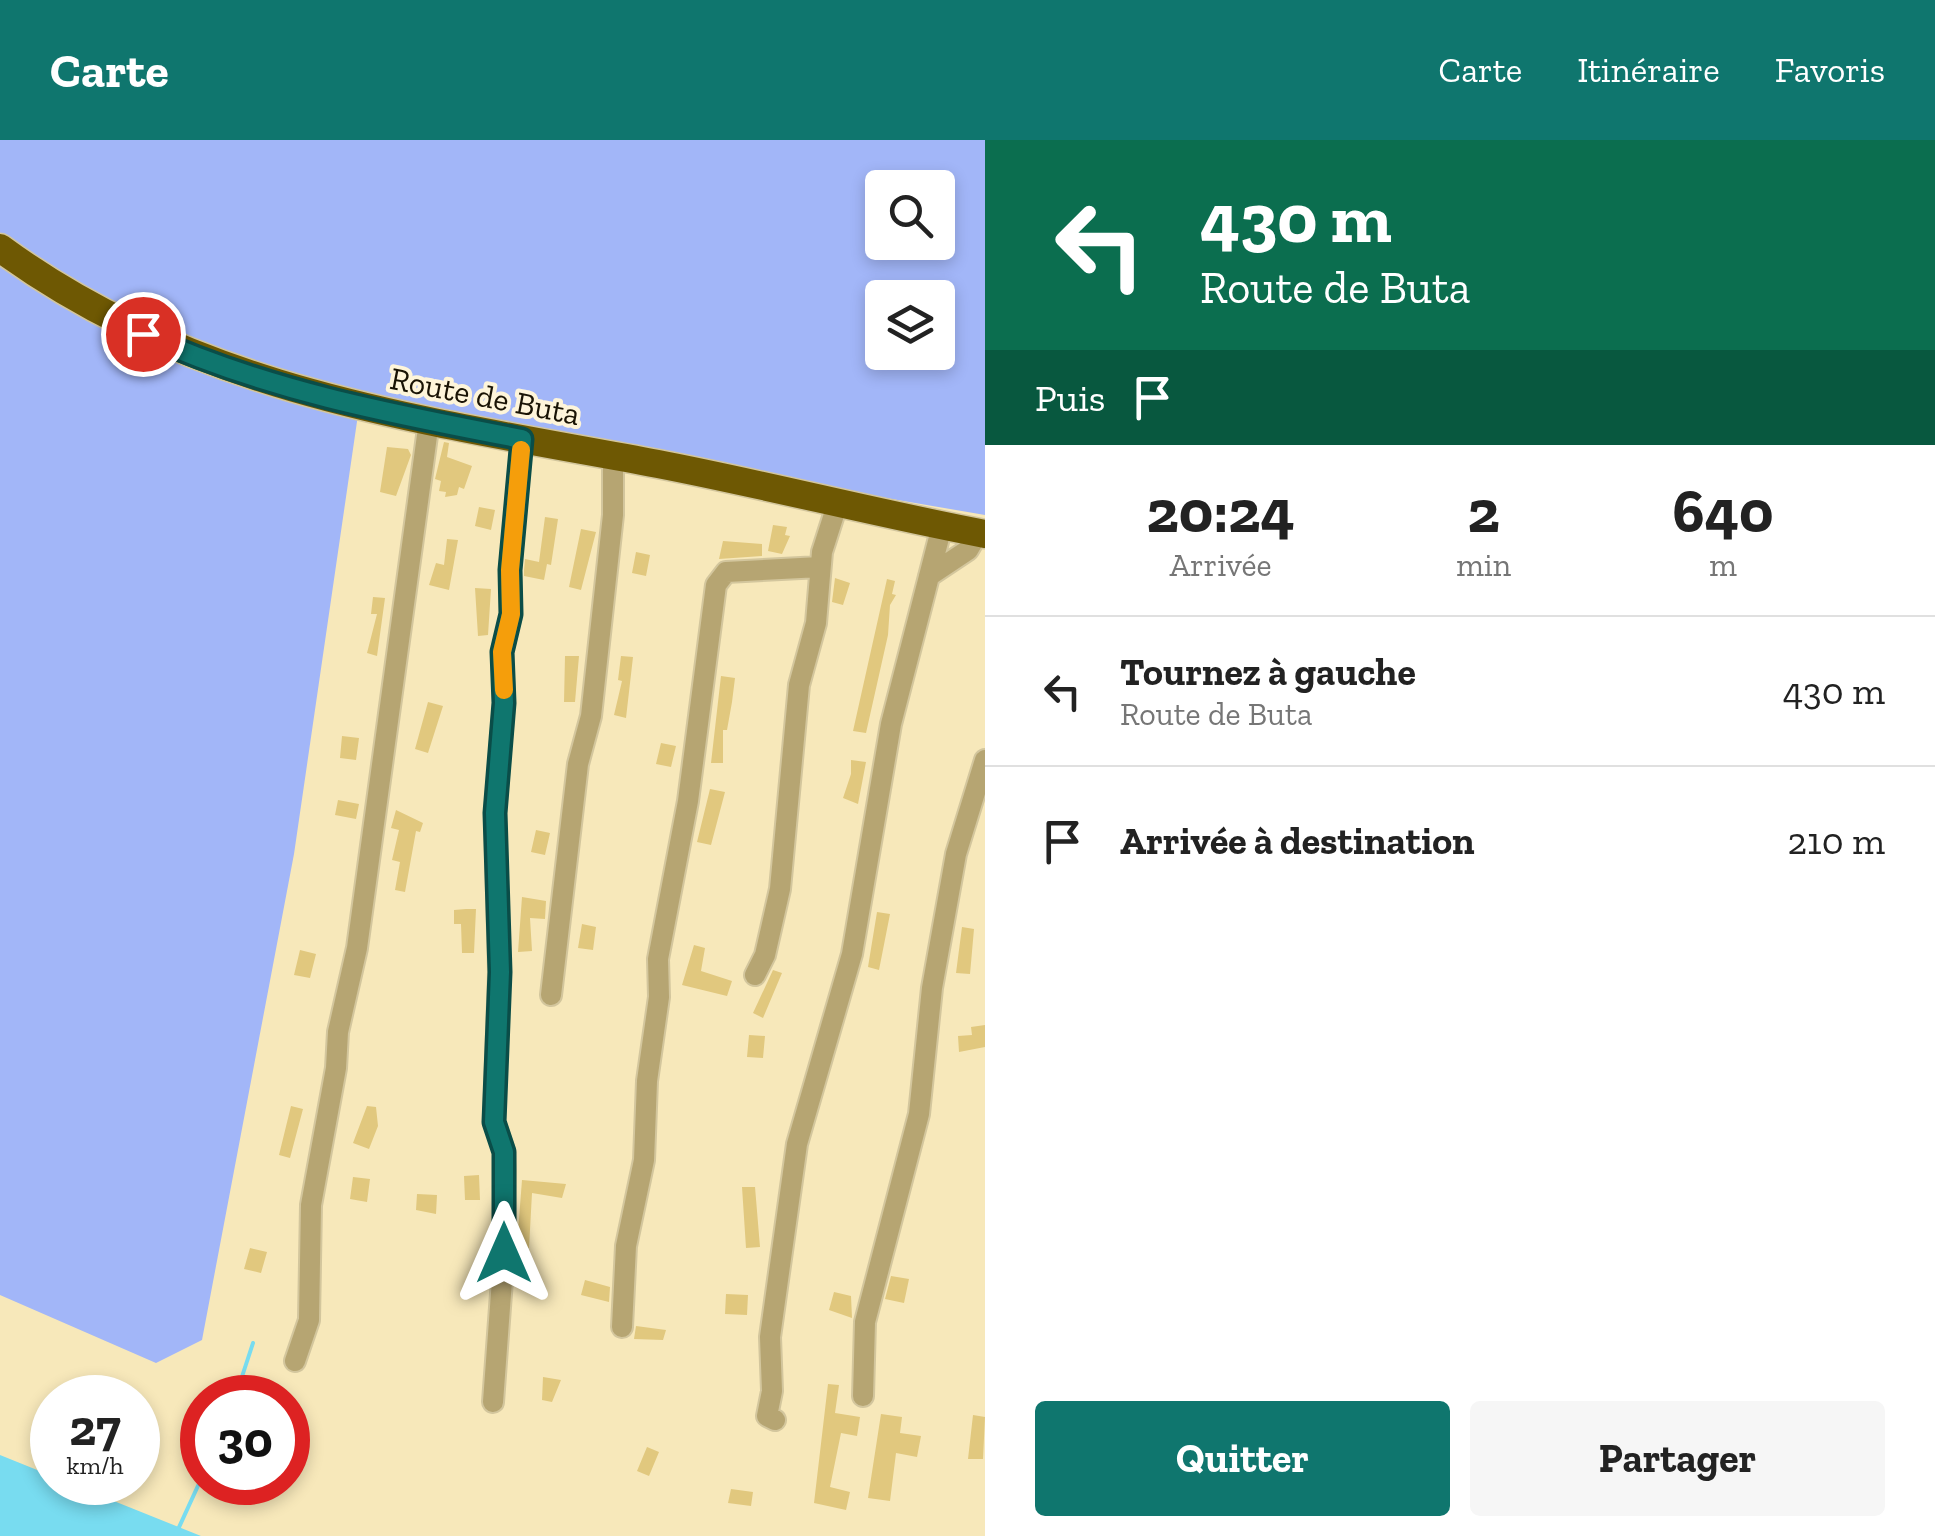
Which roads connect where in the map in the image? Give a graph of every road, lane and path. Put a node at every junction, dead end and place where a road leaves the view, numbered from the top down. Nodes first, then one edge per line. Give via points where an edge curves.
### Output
1 (0, 248) edge
2 (430, 421) junction
3 (522, 439) junction
4 (613, 456) junction
5 (838, 502) junction
6 (942, 526) junction
7 (981, 533) edge
8 (820, 566) junction
9 (929, 576) junction
10 (985, 760) edge
11 (755, 975) dead end
12 (551, 995) dead end
13 (622, 1328) dead end
14 (295, 1361) dead end
15 (863, 1396) dead end
16 (493, 1402) dead end
17 (775, 1420) dead end

1 - 2 highway, Route de Buta via 196,358 344,405
2 - 3 highway, Route de Buta
2 - 14 street via 357,948 311,1205 309,1320
3 - 4 highway, Route de Buta
3 - 16 street via 495,813 500,972 494,1122 505,1170
4 - 5 highway, Route de Buta
4 - 12 street via 591,716 578,764
5 - 6 highway, Route de Buta
5 - 8 street
6 - 7 highway, Route de Buta
6 - 9 street
7 - 9 street
8 - 11 street via 816,623 799,685 786,852
8 - 13 street via 726,572 716,585 688,801 658,958 660,997 649,1057 644,1160 626,1246
9 - 17 street via 891,724 852,954 795,1156 770,1337 767,1416
10 - 15 street via 956,854 919,1114 865,1322

